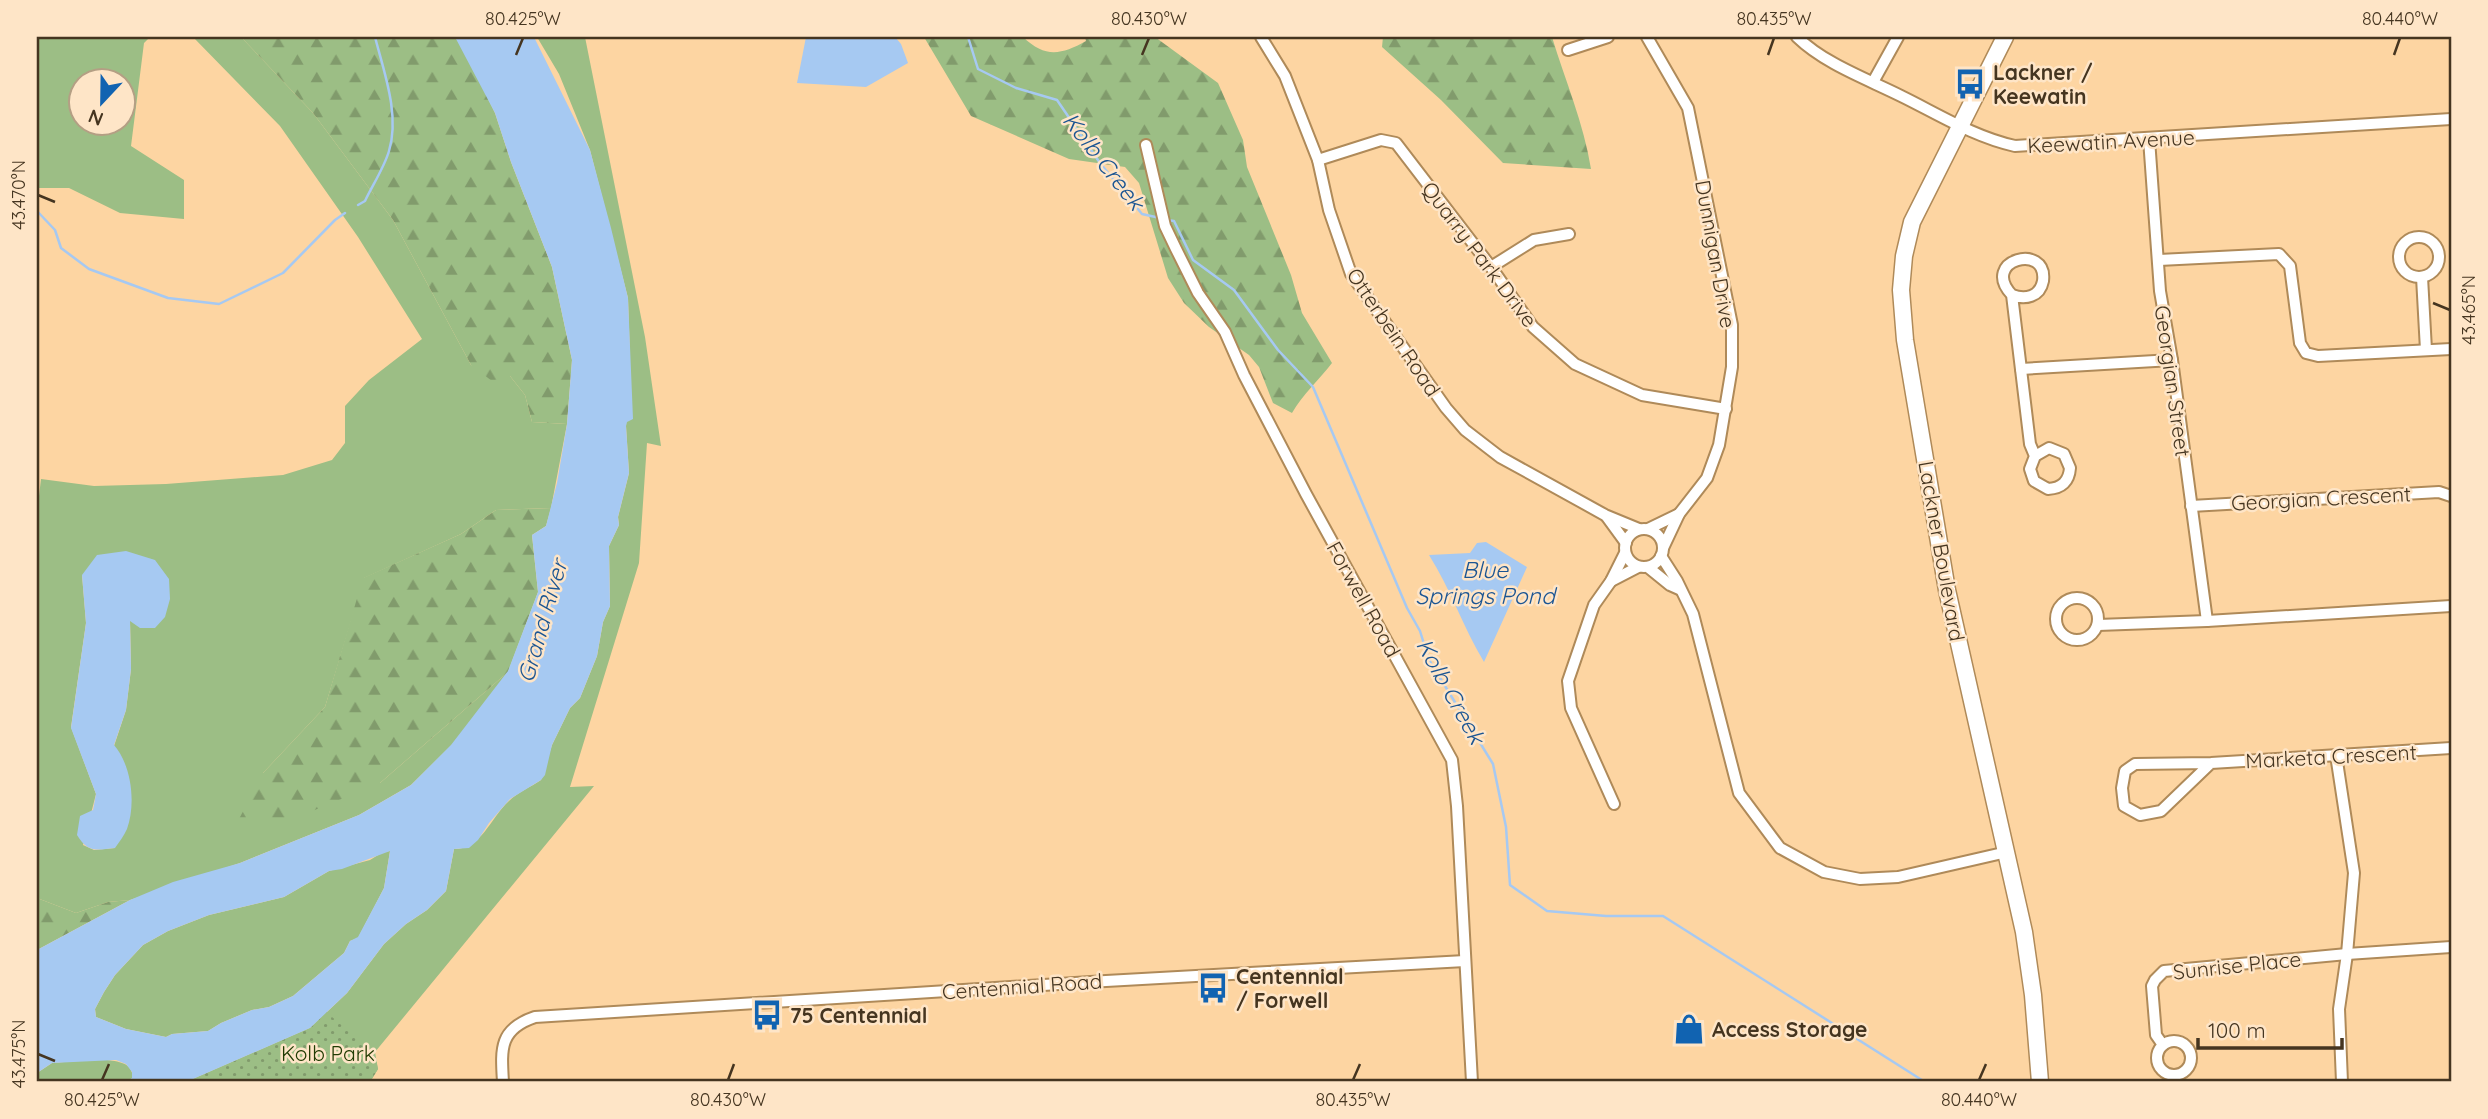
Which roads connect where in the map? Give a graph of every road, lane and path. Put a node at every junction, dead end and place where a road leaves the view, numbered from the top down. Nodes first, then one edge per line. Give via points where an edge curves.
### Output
1 (1261, 37) edge
2 (1608, 37) edge
3 (1647, 37) edge
4 (1797, 37) edge
5 (1898, 37) edge
6 (2006, 37) edge
7 (1568, 50) dead end
8 (1873, 82) junction
9 (2451, 119) edge
10 (1961, 126) junction
11 (2149, 139) junction
12 (1146, 145) dead end
13 (1318, 160) junction
14 (1569, 234) dead end
15 (2159, 260) junction
16 (1491, 267) junction
17 (2422, 277) dead end
18 (2012, 295) dead end
19 (2451, 349) edge
20 (2426, 350) junction
21 (2172, 360) junction
22 (2021, 369) junction
23 (1726, 409) junction
24 (2035, 456) dead end
25 (2451, 496) edge
26 (2191, 506) junction
27 (1679, 514) junction
28 (1605, 515) junction
29 (1643, 529) junction
30 (1625, 548) junction
31 (1662, 552) junction
32 (1644, 568) junction
33 (1611, 581) junction
34 (1679, 589) junction
35 (2451, 606) edge
36 (2207, 621) junction
37 (2098, 625) junction
38 (2451, 748) edge
39 (2336, 755) junction
40 (2211, 763) junction
41 (1614, 804) dead end
42 (2007, 852) junction
43 (2451, 947) edge
44 (2347, 954) junction
45 (1465, 961) junction
46 (2163, 1045) dead end
47 (503, 1082) edge
48 (1472, 1082) edge
49 (2040, 1082) edge
50 (2342, 1082) edge

1 - 13 street, Otterbein Road via 1285,76
2 - 7 street
3 - 23 street, Dunnigan Drive via 1688,108 1732,325
4 - 8 street, Keewatin Avenue via 1827,59
5 - 8 street
6 - 10 main road, Lackner Boulevard
8 - 10 street, Keewatin Avenue
9 - 11 street, Keewatin Avenue
10 - 11 street, Keewatin Avenue via 2015,146
10 - 42 main road, Lackner Boulevard via 1912,222 1901,290 1905,340 1947,590
11 - 15 street, Georgian Street
12 - 45 street, Forwell Road via 1165,226 1198,293 1225,332 1306,494 1451,760 1458,806
13 - 16 street, Quarry Park Drive via 1381,140 1396,143
13 - 28 street, Otterbein Road via 1351,275 1446,408 1465,430 1500,457
14 - 16 street via 1534,240
15 - 20 street via 2279,254 2290,266 2300,343 2306,353
15 - 21 street, Georgian Street
16 - 23 street, Quarry Park Drive via 1533,327 1575,364 1642,395
17 - 20 street
18 - 22 street
19 - 20 street
21 - 22 street
21 - 26 street, Georgian Street
22 - 24 street
23 - 27 street, Dunnigan Drive via 1707,478
25 - 26 street, Georgian Crescent via 2439,492
26 - 36 street, Georgian Street
27 - 29 street, Dunnigan Drive
27 - 31 street, Dunnigan Drive
28 - 29 street, Otterbein Road
28 - 30 street, Otterbein Road
29 - 30 street via 1630,535
29 - 31 street, Otterbein Road via 1659,536
30 - 32 street, Otterbein Road via 1630,561
30 - 33 street
31 - 32 street via 1657,563
31 - 34 street, Otterbein Road
32 - 33 street
32 - 34 street, Otterbein Road
33 - 41 street via 1594,605 1568,681 1571,708
34 - 42 street, Otterbein Road via 1693,614 1739,793 1780,848 1824,872 1860,879 1898,877
35 - 36 street
36 - 37 street
37 - 37 street via 2097,611 2085,599 2068,600 2056,617 2059,629 2070,639 2085,639
38 - 39 street, Marketa Crescent
39 - 40 street, Marketa Crescent
39 - 44 street via 2354,873
40 - 40 street, Marketa Crescent via 2135,765 2125,771 2124,806 2140,815 2161,811
42 - 49 main road, Lackner Boulevard via 2024,932
43 - 44 street, Sunrise Place
44 - 46 street, Sunrise Place via 2164,971 2152,986 2156,1035
44 - 50 street via 2339,1009
45 - 47 street, Centennial Road via 535,1017 506,1036
45 - 48 street, Forwell Road

